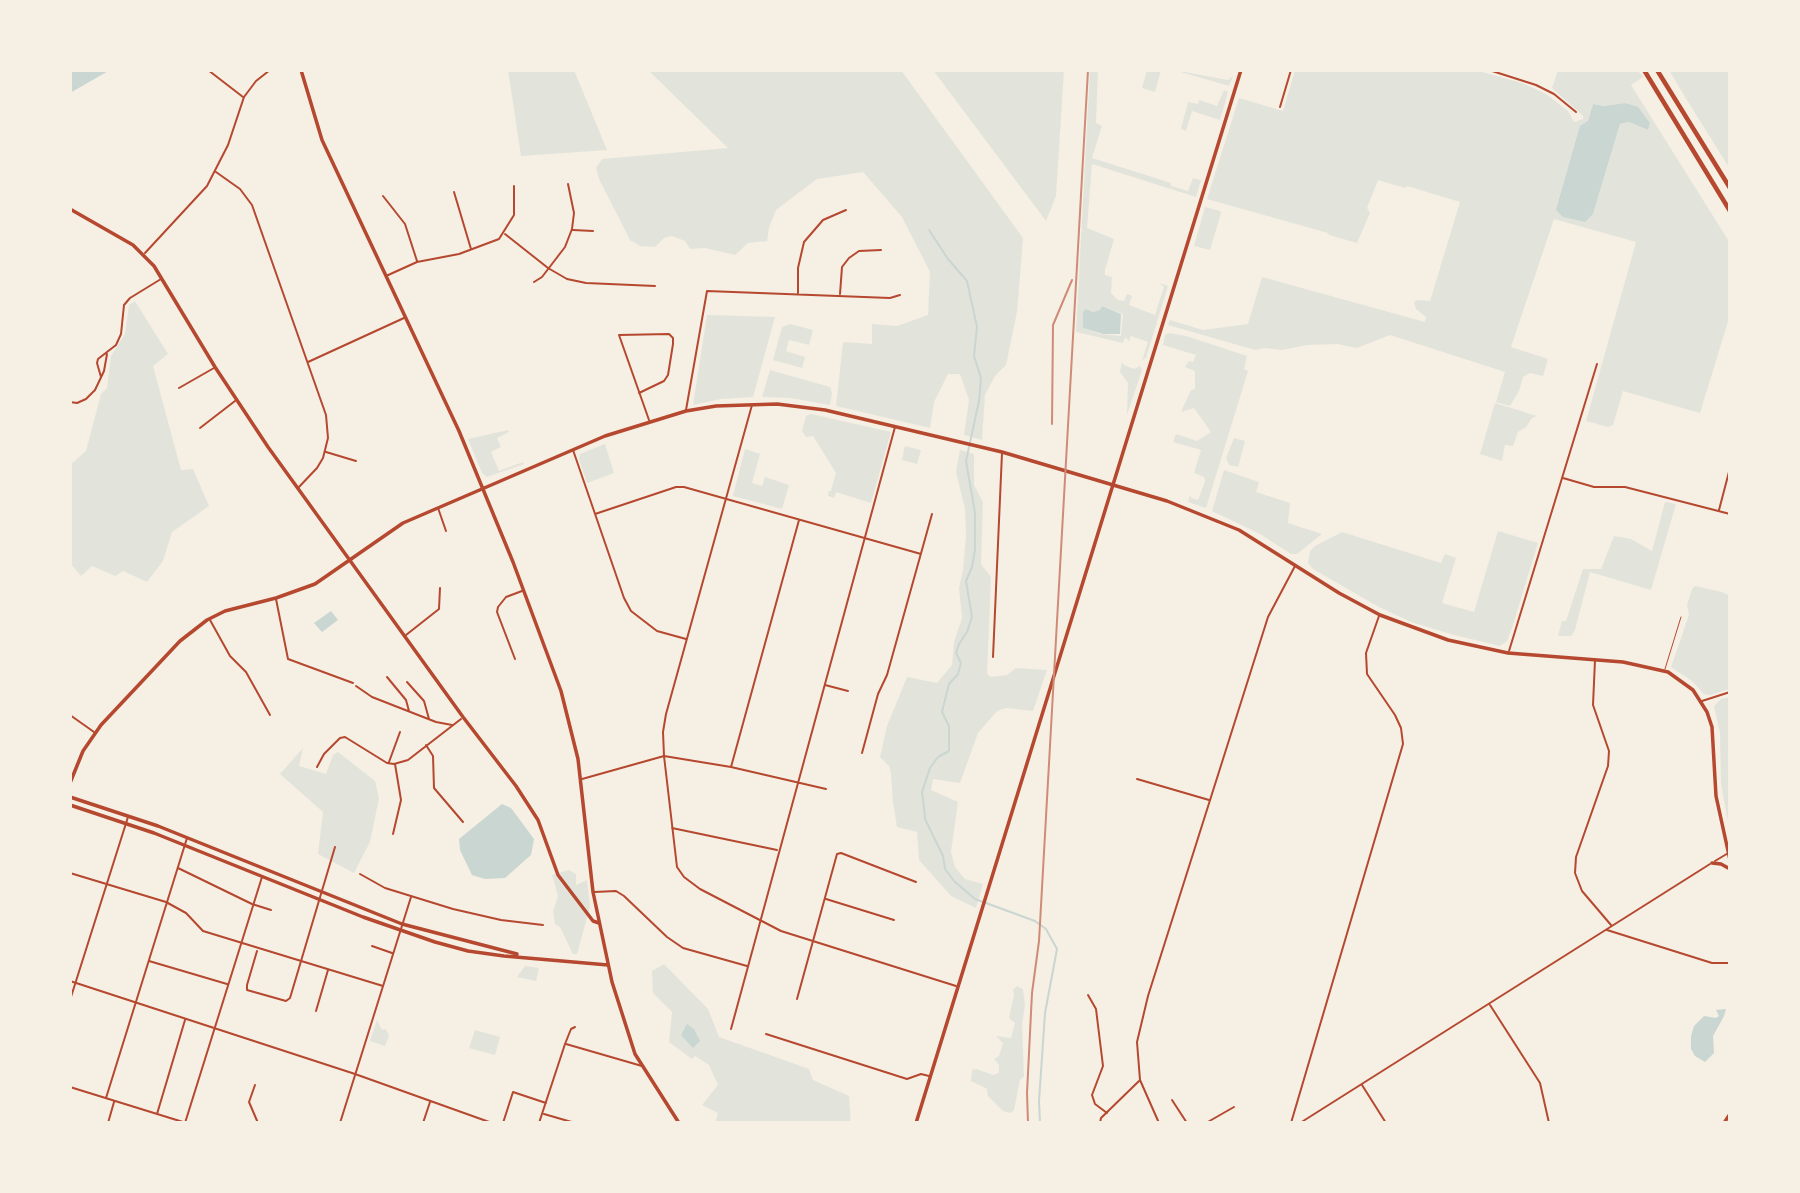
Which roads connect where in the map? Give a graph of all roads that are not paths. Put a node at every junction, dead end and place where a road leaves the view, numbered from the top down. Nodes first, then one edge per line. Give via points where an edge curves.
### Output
1 (208, 70) edge
2 (270, 70) edge
3 (301, 70) edge
4 (1241, 70) edge
5 (1291, 70) edge
6 (1489, 70) edge
7 (1644, 70) edge
8 (1657, 70) edge
9 (244, 97) junction
10 (1280, 107) dead end
11 (1576, 112) dead end
12 (216, 172) junction
13 (568, 184) dead end
14 (514, 186) dead end
15 (1730, 188) edge
16 (454, 192) dead end
17 (383, 196) dead end
18 (70, 209) edge
19 (846, 210) dead end
20 (1730, 211) edge
21 (572, 229) junction
22 (593, 231) dead end
23 (505, 233) junction
24 (472, 250) junction
25 (881, 250) dead end
26 (144, 254) junction
27 (417, 262) junction
28 (548, 268) junction
29 (386, 277) junction
30 (162, 279) junction
31 (534, 282) dead end
32 (655, 286) dead end
33 (798, 294) junction
34 (840, 295) junction
35 (900, 295) dead end
36 (405, 318) junction
37 (107, 354) junction
38 (308, 362) junction
39 (1597, 364) dead end
40 (215, 367) junction
41 (101, 377) junction
42 (179, 388) dead end
43 (639, 393) junction
44 (236, 400) junction
45 (70, 402) edge
46 (752, 404) junction
47 (686, 411) junction
48 (649, 421) junction
49 (895, 426) junction
50 (200, 428) dead end
51 (573, 449) junction
52 (325, 451) junction
53 (1002, 452) junction
54 (356, 461) dead end
55 (1730, 468) edge
56 (1562, 478) junction
57 (1113, 485) junction
58 (483, 487) junction
59 (297, 488) junction
60 (726, 499) junction
61 (437, 507) junction
62 (1718, 510) junction
63 (595, 514) junction
64 (932, 514) dead end
65 (1730, 514) edge
66 (799, 519) junction
67 (446, 531) dead end
68 (864, 538) junction
69 (921, 554) junction
70 (350, 560) junction
71 (1296, 565) junction
72 (440, 588) dead end
73 (523, 590) junction
74 (276, 598) junction
75 (1380, 615) junction
76 (1681, 617) dead end
77 (209, 619) junction
78 (405, 636) junction
79 (686, 639) junction
80 (1508, 653) junction
81 (993, 657) dead end
82 (514, 659) dead end
83 (1595, 659) junction
84 (1665, 671) junction
85 (387, 677) dead end
86 (407, 682) dead end
87 (824, 684) junction
88 (848, 691) dead end
89 (1730, 692) edge
90 (1701, 702) junction
91 (410, 712) junction
92 (70, 715) edge
93 (270, 715) dead end
94 (464, 718) junction
95 (429, 719) junction
96 (453, 725) junction
97 (94, 732) junction
98 (400, 732) dead end
99 (426, 744) junction
100 (862, 753) dead end
101 (664, 756) junction
102 (388, 763) junction
103 (396, 764) junction
104 (731, 766) junction
105 (317, 767) dead end
106 (581, 779) junction
107 (1136, 779) dead end
108 (798, 782) junction
109 (70, 783) edge
110 (826, 789) dead end
111 (70, 797) edge
112 (1210, 800) junction
113 (70, 806) edge
114 (128, 815) junction
115 (126, 822) junction
116 (463, 822) dead end
117 (671, 828) junction
118 (393, 834) dead end
119 (1724, 834) junction
120 (187, 838) junction
121 (1730, 839) edge
122 (184, 844) junction
123 (335, 847) dead end
124 (778, 851) junction
125 (1729, 852) edge
126 (1730, 860) edge
127 (1712, 863) junction
128 (177, 868) junction
129 (1730, 869) edge
130 (70, 873) edge
131 (360, 874) dead end
132 (262, 876) junction
133 (916, 882) dead end
134 (106, 884) junction
135 (322, 892) junction
136 (593, 892) junction
137 (411, 897) junction
138 (825, 899) junction
139 (320, 900) junction
140 (166, 902) junction
141 (251, 904) junction
142 (271, 910) dead end
143 (894, 920) dead end
144 (759, 921) junction
145 (599, 923) junction
146 (402, 924) junction
147 (542, 925) dead end
148 (1611, 925) junction
149 (1605, 930) junction
150 (400, 931) junction
151 (815, 941) junction
152 (240, 943) junction
153 (372, 946) dead end
154 (257, 949) junction
155 (393, 953) junction
156 (522, 956) junction
157 (148, 961) junction
158 (301, 961) junction
159 (1730, 964) edge
160 (608, 965) junction
161 (747, 965) junction
162 (328, 969) junction
163 (70, 981) edge
164 (75, 983) junction
165 (228, 984) junction
166 (383, 986) junction
167 (958, 987) junction
168 (1088, 995) dead end
169 (797, 999) dead end
170 (70, 1000) edge
171 (134, 1003) junction
172 (1490, 1004) junction
173 (316, 1011) dead end
174 (185, 1019) junction
175 (213, 1027) junction
176 (575, 1027) dead end
177 (731, 1029) dead end
178 (766, 1034) dead end
179 (565, 1044) junction
180 (642, 1066) junction
181 (355, 1074) junction
182 (930, 1077) junction
183 (1140, 1080) junction
184 (1362, 1084) junction
185 (255, 1085) dead end
186 (70, 1087) edge
187 (106, 1098) junction
188 (1172, 1100) dead end
189 (115, 1101) junction
190 (430, 1101) junction
191 (546, 1103) junction
192 (1234, 1107) dead end
193 (1107, 1113) junction
194 (157, 1114) junction
195 (542, 1114) junction
196 (1730, 1114) edge
197 (677, 1122) edge
198 (108, 1123) edge
199 (184, 1123) edge
200 (258, 1123) edge
201 (340, 1123) edge
202 (424, 1123) edge
203 (492, 1123) edge
204 (503, 1123) edge
205 (540, 1123) edge
206 (575, 1123) edge
207 (916, 1123) edge
208 (1100, 1123) edge
209 (1159, 1123) edge
210 (1187, 1123) edge
211 (1206, 1123) edge
212 (1291, 1123) edge
213 (1300, 1123) edge
214 (1386, 1123) edge
215 (1549, 1123) edge
216 (1724, 1123) edge

1 - 9 street
2 - 9 street
3 - 29 main road via 322,140
4 - 57 main road
5 - 10 street
6 - 11 street via 1536,85
7 - 20 highway
8 - 15 highway
9 - 12 street
12 - 26 street
12 - 38 street via 240,189 252,205
13 - 21 street
14 - 23 street via 515,209
16 - 24 street
17 - 27 street via 405,224
18 - 26 main road
19 - 33 street via 823,220 804,242
21 - 22 street
21 - 28 street
23 - 24 street
23 - 28 street
24 - 27 street
25 - 34 street via 859,251 849,258 842,267
26 - 30 main road
27 - 29 street
28 - 31 street
28 - 32 street via 586,283
29 - 36 main road
30 - 37 street via 124,304 121,334
30 - 40 main road
33 - 34 street
33 - 47 street via 707,290
34 - 35 street
36 - 38 street
36 - 58 main road
37 - 41 street
37 - 41 street via 98,359
38 - 52 street via 326,415
39 - 56 street
40 - 42 street
40 - 44 main road
41 - 45 street via 86,400
43 - 43 street via 668,375 673,338 669,334 618,335
43 - 48 street
44 - 50 street
44 - 59 main road
46 - 47 main road
46 - 49 main road via 806,407
46 - 60 street
47 - 48 main road
48 - 51 main road
49 - 53 main road
49 - 68 street
51 - 58 main road
51 - 63 street
52 - 54 street
52 - 59 street via 317,468
53 - 57 main road
53 - 81 street
55 - 62 street
56 - 62 street via 1594,487 1625,487
56 - 80 street
57 - 71 main road via 1207,516
57 - 167 main road
58 - 61 main road
58 - 73 main road
59 - 70 main road
60 - 63 street via 676,487
60 - 66 street
60 - 79 street
61 - 67 street
61 - 70 main road via 403,523
62 - 65 street
63 - 79 street via 631,611 657,631
64 - 69 street
66 - 68 street
66 - 104 street
68 - 69 street
68 - 87 street
69 - 100 street
70 - 74 main road via 315,584
70 - 78 main road
71 - 75 main road
71 - 112 street via 1268,617
72 - 78 street via 439,609
73 - 82 street via 506,597 497,612
73 - 106 main road via 566,706
74 - 77 main road
74 - 91 street via 288,658
75 - 80 main road via 1448,640
75 - 212 street via 1366,653 1367,674 1395,715 1403,744
76 - 84 lane
77 - 93 street
77 - 97 main road via 180,641
78 - 94 main road
79 - 101 street via 666,714
80 - 83 main road
83 - 84 main road
83 - 148 street via 1592,705 1608,751 1608,766 1576,857 1575,873 1582,891
84 - 90 main road via 1682,680
85 - 91 street
86 - 95 street via 424,701
87 - 88 street
87 - 108 street
89 - 90 street
90 - 119 main road via 1712,727 1714,783
91 - 95 street
92 - 97 street
94 - 96 street
94 - 145 main road via 531,808 558,875
95 - 96 street
96 - 99 street
97 - 109 main road
98 - 102 street
99 - 103 street
99 - 116 street via 433,756 434,788
101 - 104 street
101 - 106 street
101 - 117 street
102 - 103 street
102 - 105 street via 345,737 324,754
103 - 118 street via 401,800
104 - 108 street
106 - 136 main road
107 - 112 street
108 - 110 street
108 - 124 street
111 - 114 main road
112 - 183 street via 1147,999 1137,1042
113 - 115 main road
114 - 115 street
114 - 120 main road
115 - 122 main road
115 - 134 street
117 - 124 street
117 - 144 street via 677,867 691,883
119 - 121 main road
119 - 125 main road
120 - 122 street
120 - 135 main road
122 - 128 street
122 - 132 main road
123 - 135 street
124 - 144 street
125 - 126 main road
125 - 127 street
127 - 129 main road
127 - 148 street
128 - 140 street
128 - 141 street
130 - 134 street
131 - 137 street
132 - 139 main road
132 - 141 street
133 - 138 street via 841,853
134 - 140 street
134 - 164 street
135 - 139 street
135 - 146 main road
136 - 145 main road
136 - 161 street via 616,891 683,948
137 - 146 street
137 - 147 street via 501,920
138 - 143 street
138 - 151 street
139 - 150 main road
139 - 158 street
140 - 152 street via 186,912 203,931
140 - 157 street
141 - 142 street
141 - 152 street
144 - 151 street
144 - 161 street
145 - 160 main road
146 - 150 street
146 - 156 main road
148 - 149 street
149 - 159 street via 1712,963
149 - 172 street
150 - 155 street
150 - 156 main road via 468,951
151 - 167 street
151 - 169 street
152 - 154 street
152 - 165 street
153 - 155 street
154 - 158 street
154 - 158 street via 247,990 286,1001
155 - 166 street
156 - 160 main road
157 - 165 street
157 - 171 street
158 - 162 street
160 - 180 main road via 629,1041
161 - 177 street
162 - 166 street
162 - 173 street
163 - 164 street
164 - 170 street
164 - 171 street
165 - 175 street
166 - 181 street
167 - 182 main road
168 - 193 street via 1096,1009 1103,1066 1092,1095
171 - 174 street
171 - 187 street
172 - 184 street
172 - 215 street via 1540,1083
174 - 175 street
174 - 194 street
175 - 181 street
175 - 199 street
176 - 179 street
178 - 182 street via 907,1079 920,1074
179 - 180 street
179 - 191 street
180 - 197 main road
181 - 190 street
181 - 201 street
182 - 207 main road
183 - 193 street
183 - 209 street
184 - 213 street
184 - 214 street
185 - 200 street via 249,1102
186 - 187 street
187 - 189 street
188 - 210 street
189 - 194 street
189 - 198 street
190 - 202 street
190 - 203 street
191 - 195 street
191 - 204 street via 513,1092
192 - 211 street
193 - 208 street
194 - 199 street
195 - 205 street
195 - 206 street
196 - 216 main road

